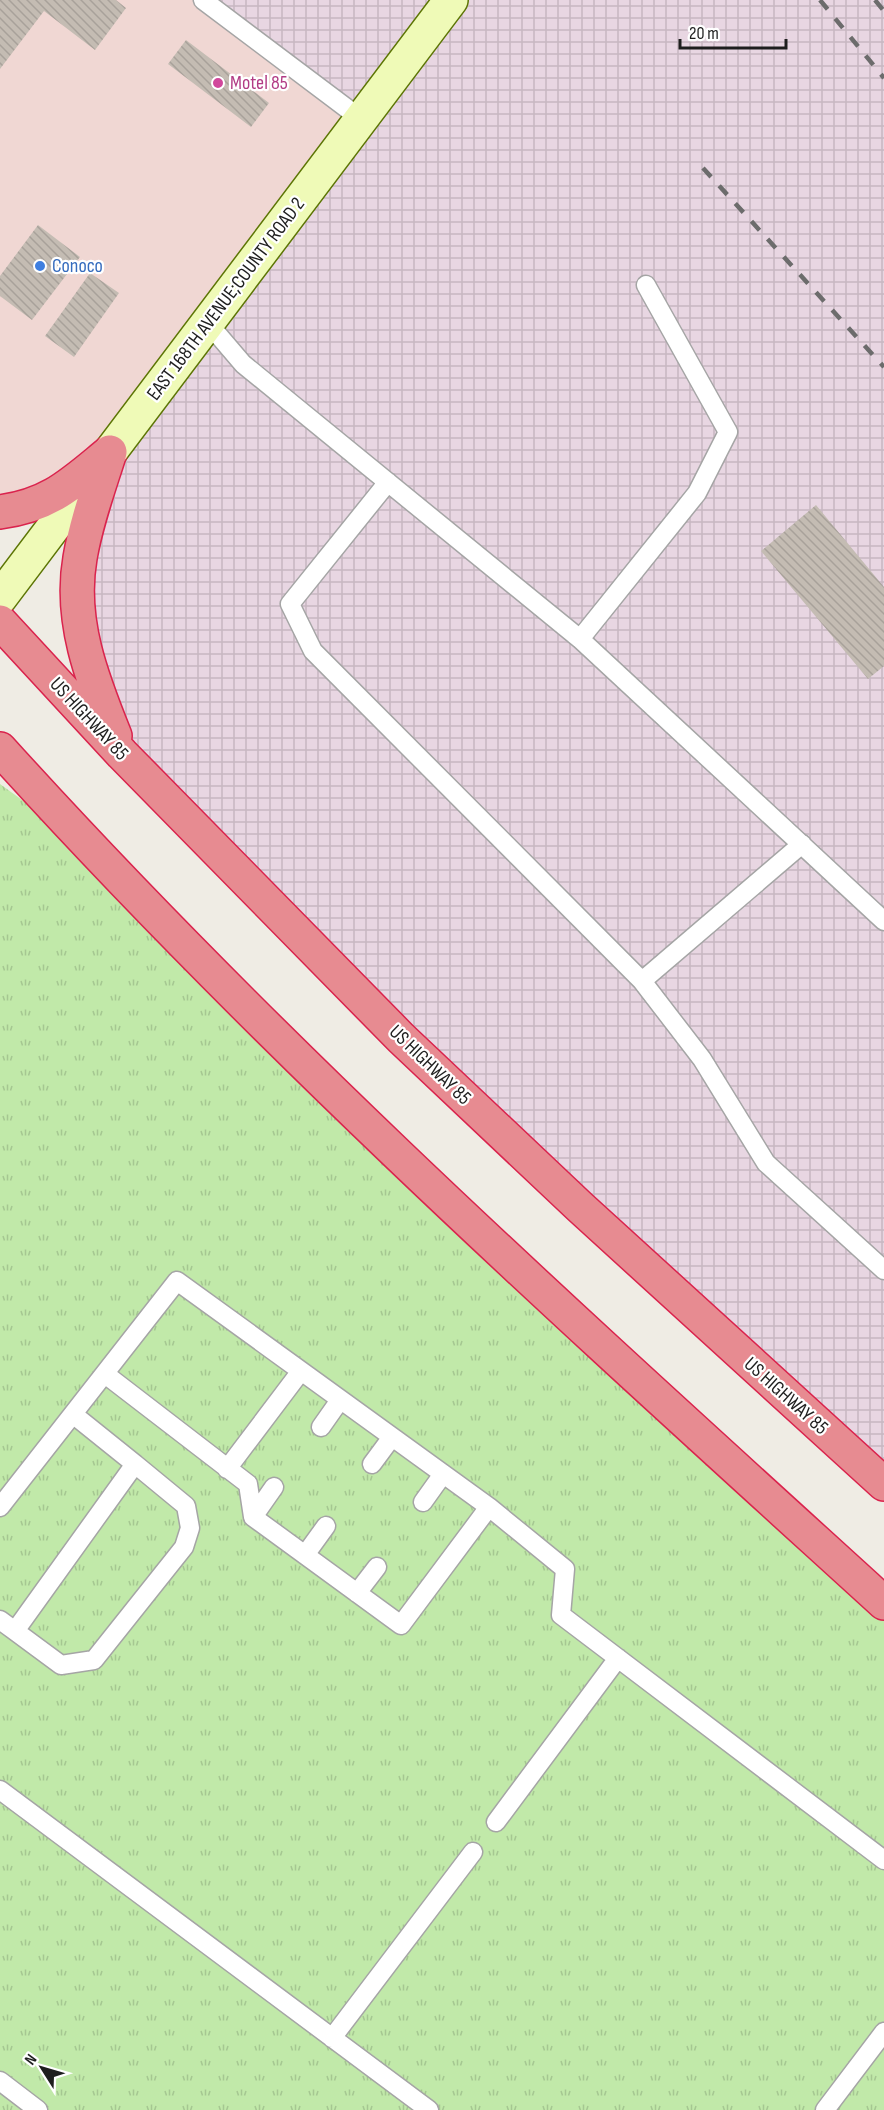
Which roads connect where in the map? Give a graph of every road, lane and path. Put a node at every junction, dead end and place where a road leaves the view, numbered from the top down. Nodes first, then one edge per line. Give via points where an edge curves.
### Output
1 (203, 0) edge
2 (452, 0) edge
3 (361, 119) junction
4 (646, 285) dead end
5 (207, 323) junction
6 (110, 452) junction
7 (388, 482) junction
8 (0, 512) edge
9 (0, 598) edge
10 (0, 622) edge
11 (580, 639) junction
12 (0, 749) edge
13 (122, 754) junction
14 (0, 784) edge
15 (802, 844) junction
16 (91, 850) junction
17 (884, 921) edge
18 (642, 981) junction
19 (884, 1270) edge
20 (301, 1371) junction
21 (105, 1374) junction
22 (340, 1400) junction
23 (74, 1415) junction
24 (321, 1427) dead end
25 (392, 1437) junction
26 (135, 1464) junction
27 (372, 1464) dead end
28 (227, 1469) junction
29 (444, 1474) junction
30 (884, 1484) edge
31 (274, 1486) dead end
32 (423, 1502) dead end
33 (0, 1507) edge
34 (489, 1507) junction
35 (253, 1516) junction
36 (326, 1526) dead end
37 (305, 1555) junction
38 (377, 1567) dead end
39 (357, 1593) junction
40 (884, 1603) edge
41 (7, 1625) edge
42 (618, 1658) junction
43 (0, 1790) edge
44 (496, 1822) dead end
45 (473, 1852) dead end
46 (884, 1860) edge
47 (884, 2032) edge
48 (332, 2038) junction
49 (0, 2081) edge
50 (38, 2110) edge
51 (429, 2110) edge
52 (825, 2110) edge

1 - 3 lane
2 - 3 main road, EAST 168TH AVENUE;COUNTY ROAD 2
3 - 5 main road, EAST 168TH AVENUE;COUNTY ROAD 2
4 - 11 lane via 728,432 697,493
5 - 6 main road, EAST 168TH AVENUE;COUNTY ROAD 2
5 - 7 lane via 243,364
6 - 8 highway via 57,495 28,507
6 - 9 main road, EAST 168TH AVENUE;COUNTY ROAD 2
6 - 13 highway via 80,560 78,609 86,658
7 - 11 lane
7 - 18 lane via 290,604 313,651
10 - 13 highway, US HIGHWAY 85
11 - 15 lane
12 - 16 highway
13 - 30 highway, US HIGHWAY 85 via 401,1038
14 - 16 highway
15 - 17 lane
15 - 18 lane
16 - 40 highway via 214,976 429,1184
18 - 19 lane via 702,1059 766,1163
20 - 21 lane via 177,1281
20 - 22 lane
20 - 28 lane
21 - 23 lane
21 - 28 lane
22 - 24 lane
22 - 25 lane
23 - 26 lane
23 - 33 lane
25 - 27 lane
25 - 29 lane
26 - 41 lane
26 - 41 lane via 186,1506 190,1528 184,1547 94,1660 62,1665
28 - 35 lane via 248,1484
29 - 32 lane
29 - 34 lane
31 - 35 lane
34 - 39 lane via 401,1625
34 - 42 lane via 565,1569 561,1615
35 - 37 lane
36 - 37 lane
37 - 39 lane
38 - 39 lane
42 - 44 lane
42 - 46 lane
43 - 48 lane
45 - 48 lane
47 - 52 lane
48 - 51 lane
49 - 50 lane

